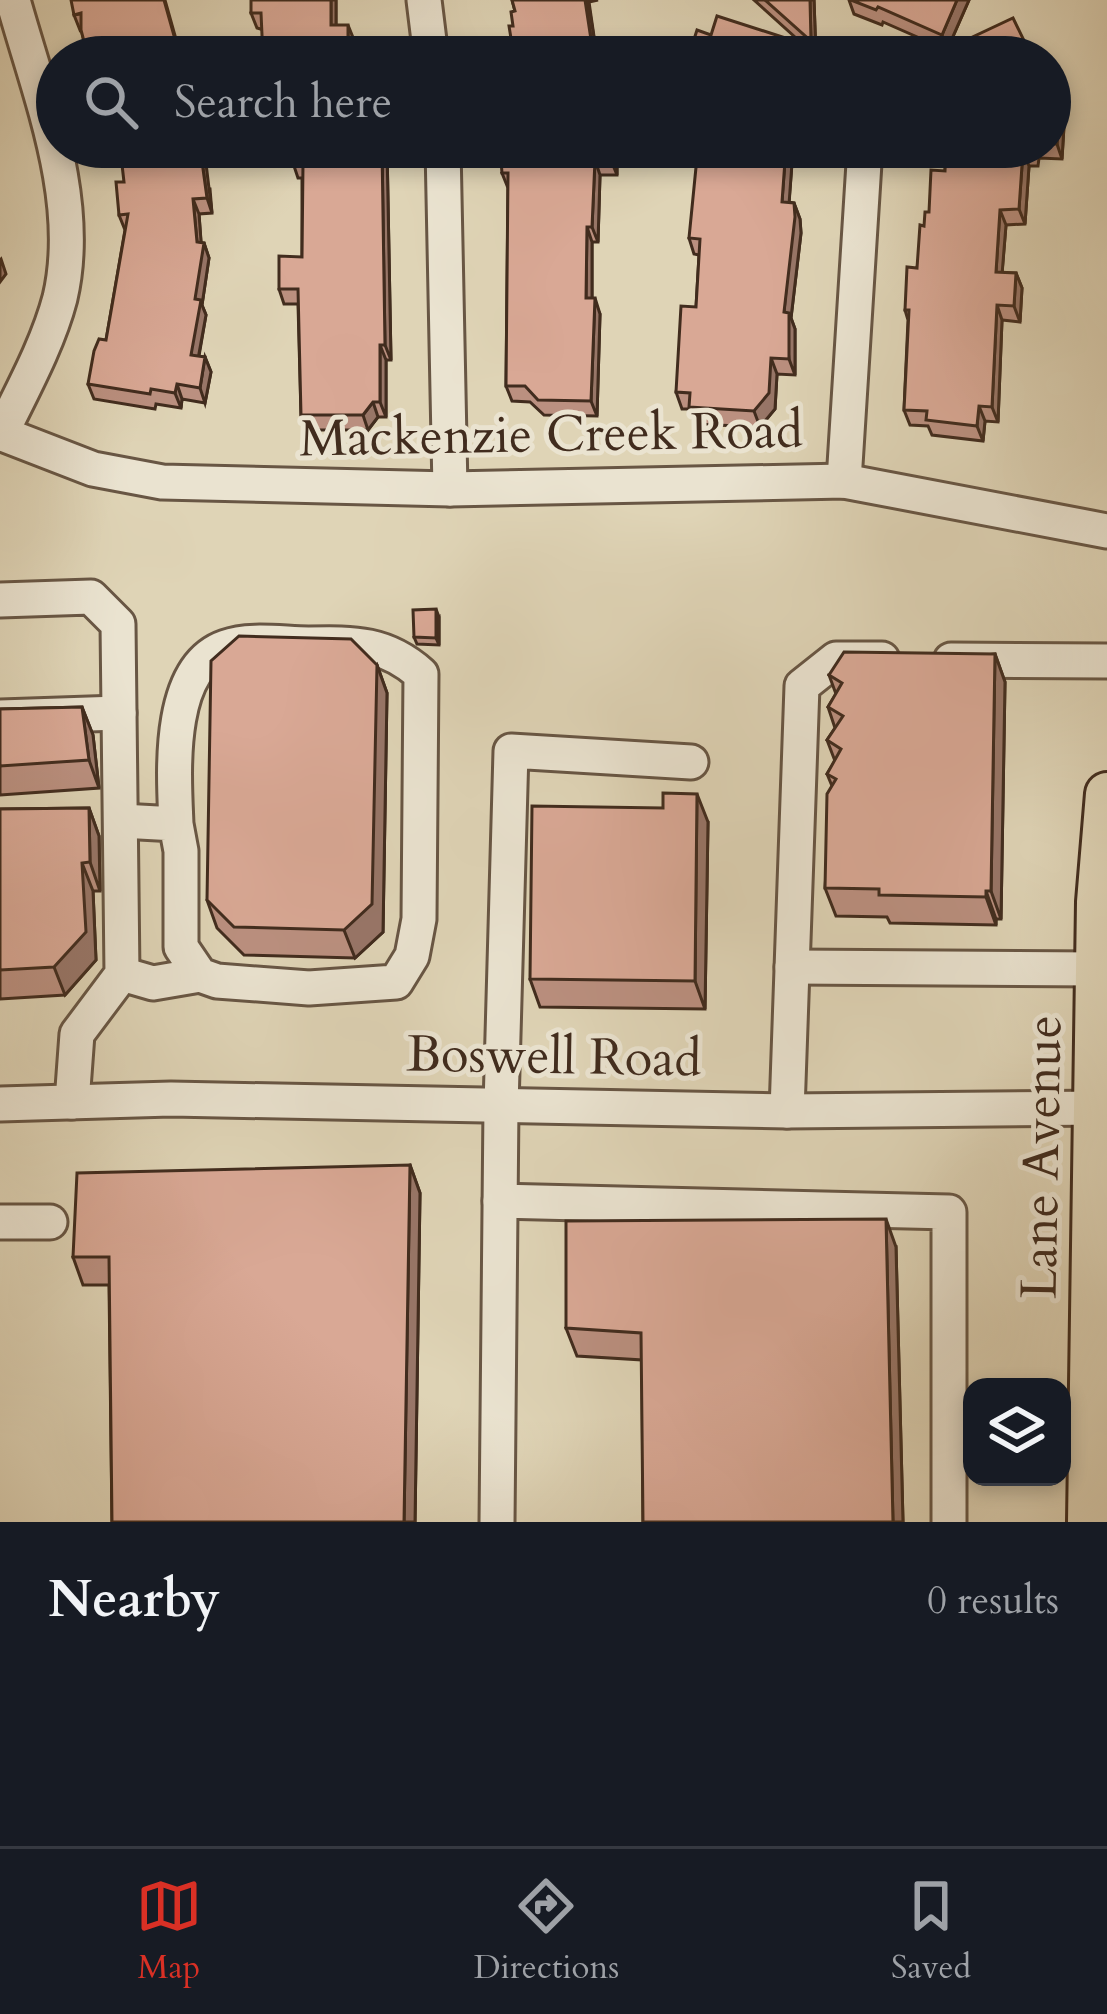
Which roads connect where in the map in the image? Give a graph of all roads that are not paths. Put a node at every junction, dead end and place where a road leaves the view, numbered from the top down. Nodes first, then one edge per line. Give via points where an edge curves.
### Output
1 (13, 0) edge
2 (424, 0) edge
3 (428, 36) edge
4 (36, 80) edge
5 (59, 168) edge
6 (443, 168) edge
7 (864, 168) edge
8 (1, 434) edge
9 (844, 481) junction
10 (450, 489) junction
11 (1107, 531) edge
12 (0, 601) edge
13 (1107, 662) edge
14 (119, 713) junction
15 (0, 717) edge
16 (691, 762) dead end
17 (1107, 794) edge
18 (80, 812) edge
19 (120, 816) junction
20 (176, 824) junction
21 (792, 968) junction
22 (1097, 969) junction
23 (122, 974) junction
24 (200, 975) junction
25 (72, 1102) junction
26 (0, 1104) edge
27 (501, 1106) junction
28 (1101, 1108) edge
29 (787, 1111) junction
30 (500, 1201) junction
31 (0, 1222) edge
32 (50, 1222) dead end
33 (497, 1522) edge
34 (949, 1522) edge
35 (1089, 1522) edge

1 - 4 street
2 - 3 street
5 - 8 street via 66,261 59,302
6 - 10 street
7 - 9 street
8 - 10 street, Mackenzie Creek Road via 93,469 162,482
9 - 10 street, Mackenzie Creek Road
9 - 11 street, Mackenzie Creek Road
12 - 14 street via 91,597 118,624
13 - 21 street via 836,659 802,686
14 - 15 street
14 - 19 street
16 - 27 street via 512,751
17 - 22 main road, Lane Avenue
18 - 19 street
19 - 20 street
19 - 23 street
20 - 24 street via 181,947
20 - 24 street via 173,763 182,703 194,674 221,648 382,647 421,674 419,919 412,956 396,982 309,988
21 - 22 street
21 - 29 street
22 - 28 main road, Lane Avenue
23 - 24 street via 153,983
23 - 25 street via 77,1034
25 - 26 street, Boswell Road
25 - 27 street, Boswell Road
27 - 29 street, Boswell Road
27 - 30 street
28 - 29 street, Boswell Road
28 - 35 main road, Lane Avenue
30 - 33 street
30 - 34 street via 949,1212
31 - 32 street

